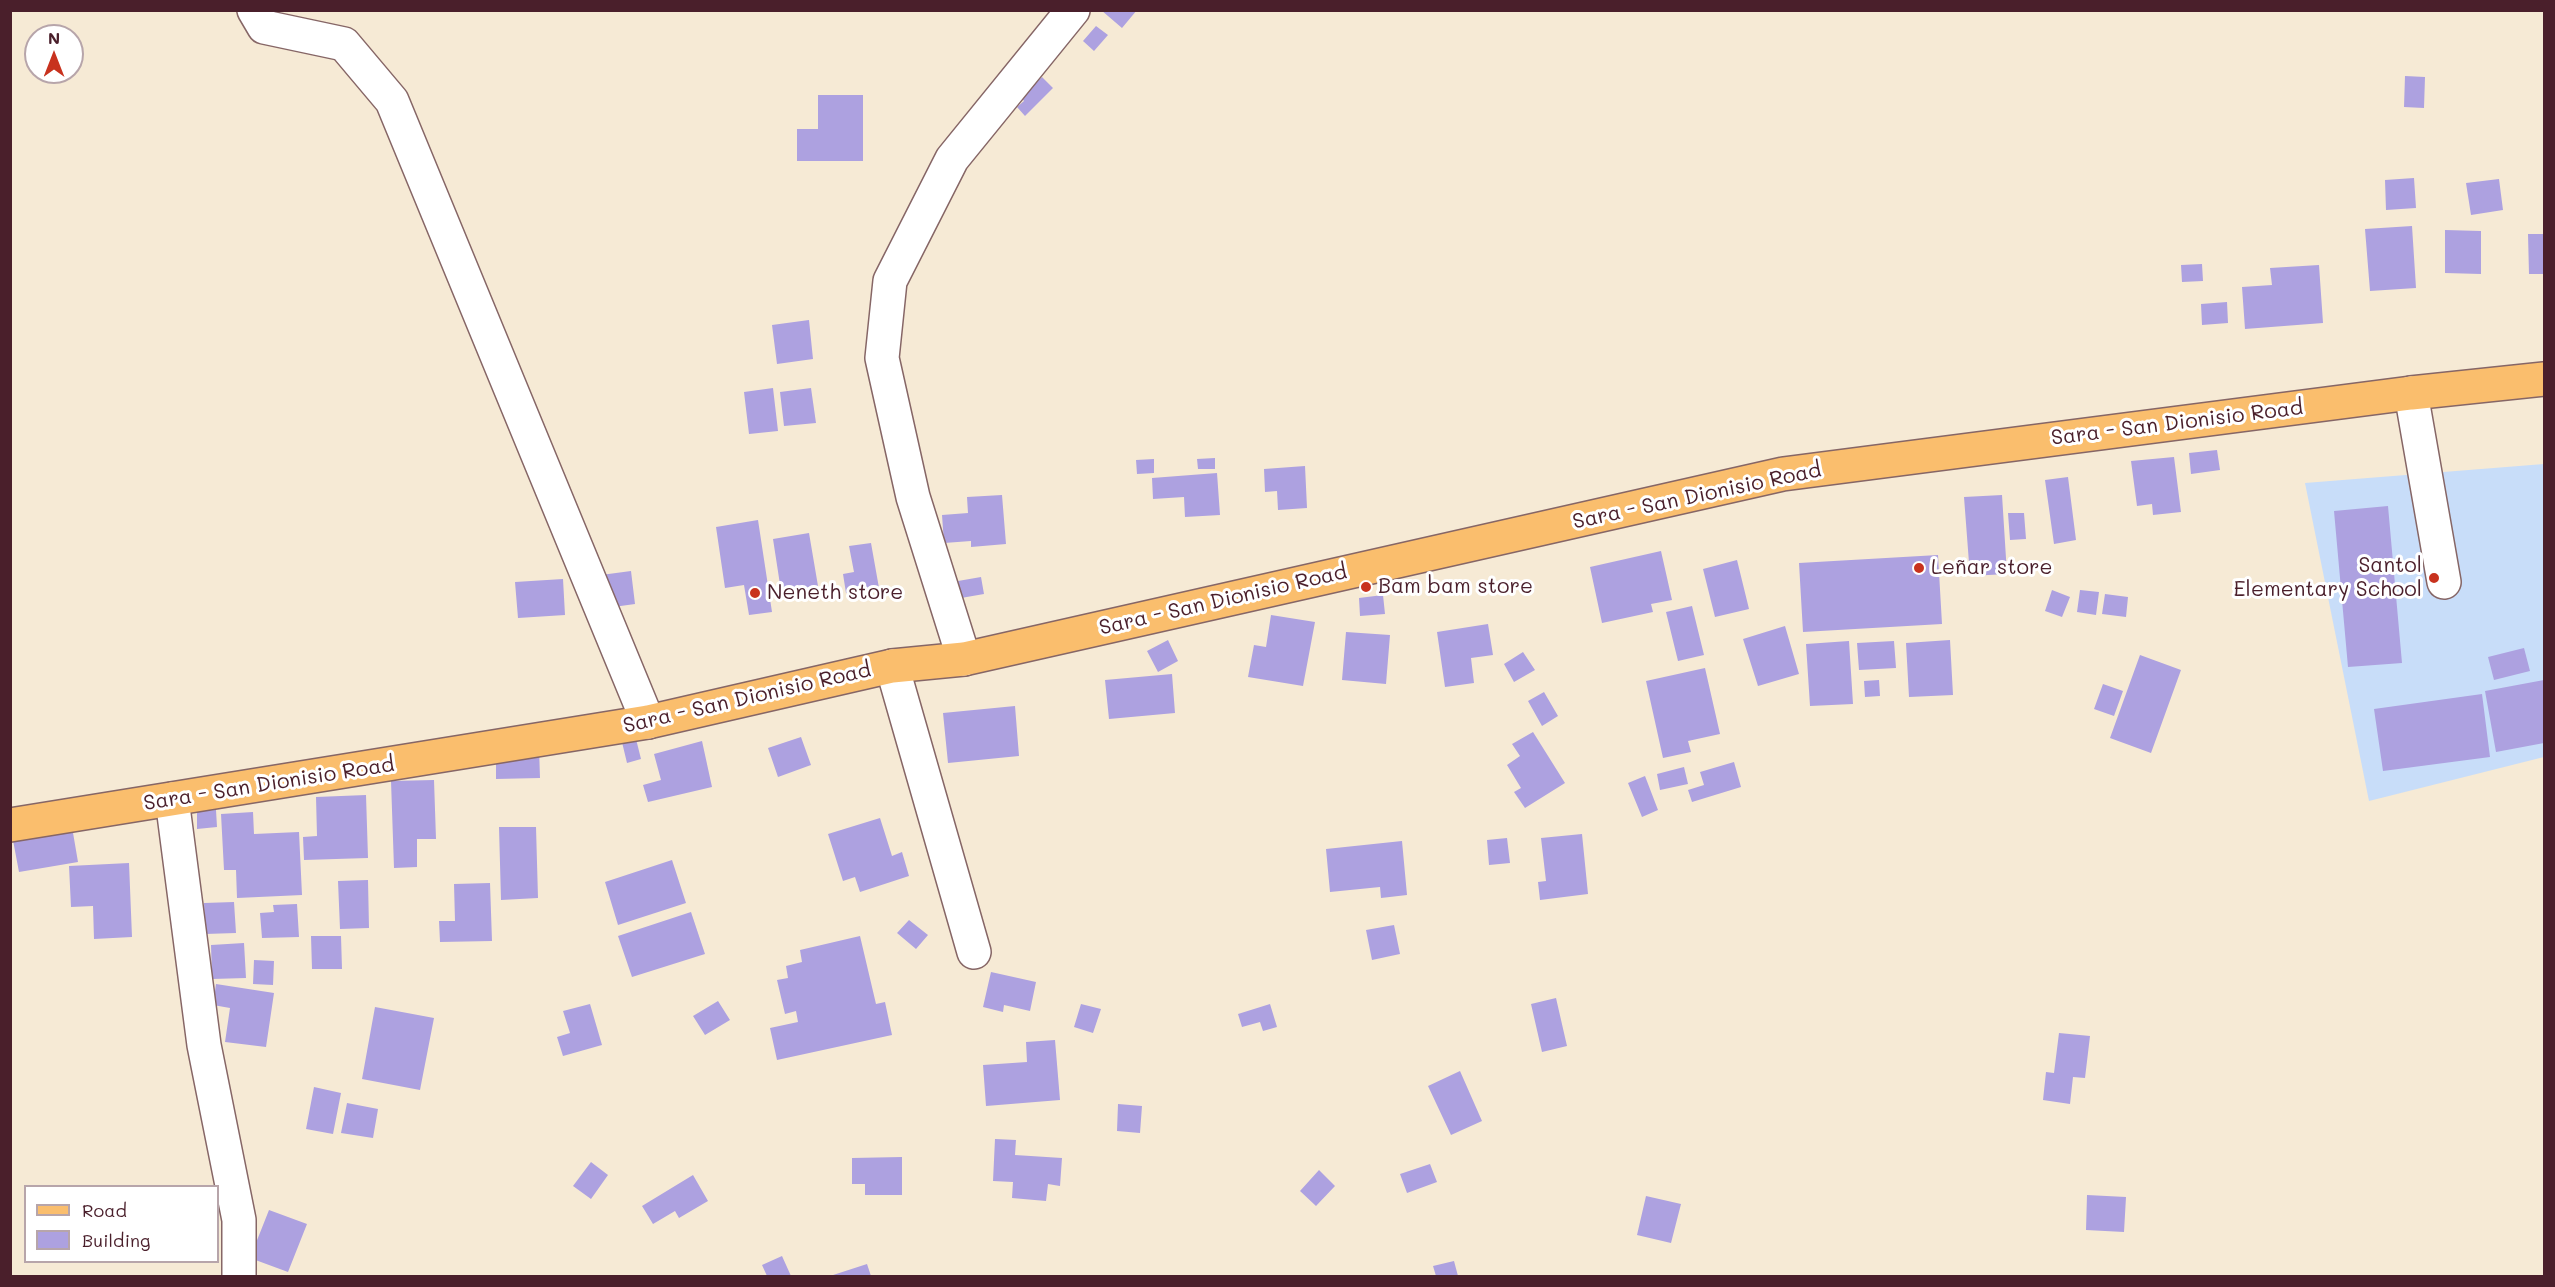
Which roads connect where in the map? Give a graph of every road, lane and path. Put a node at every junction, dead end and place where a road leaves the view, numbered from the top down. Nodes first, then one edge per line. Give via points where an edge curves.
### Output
1 (254, 10) edge
2 (1073, 10) edge
3 (2544, 379) edge
4 (2411, 393) junction
5 (2444, 582) dead end
6 (964, 659) junction
7 (892, 666) junction
8 (648, 722) junction
9 (172, 800) junction
10 (10, 825) edge
11 (974, 952) dead end
12 (239, 1276) edge

1 - 8 street via 264,27 344,44 392,101
2 - 6 street via 952,159 890,282 882,358 913,497
3 - 4 main road, Sara - San Dionisio Road
4 - 5 street
4 - 6 main road, Sara - San Dionisio Road via 1783,474
6 - 7 main road, Sara - San Dionisio Road
7 - 8 main road, Sara - San Dionisio Road
7 - 11 street
8 - 9 main road, Sara - San Dionisio Road
9 - 10 main road, Sara - San Dionisio Road
9 - 12 street via 204,1045 239,1220

